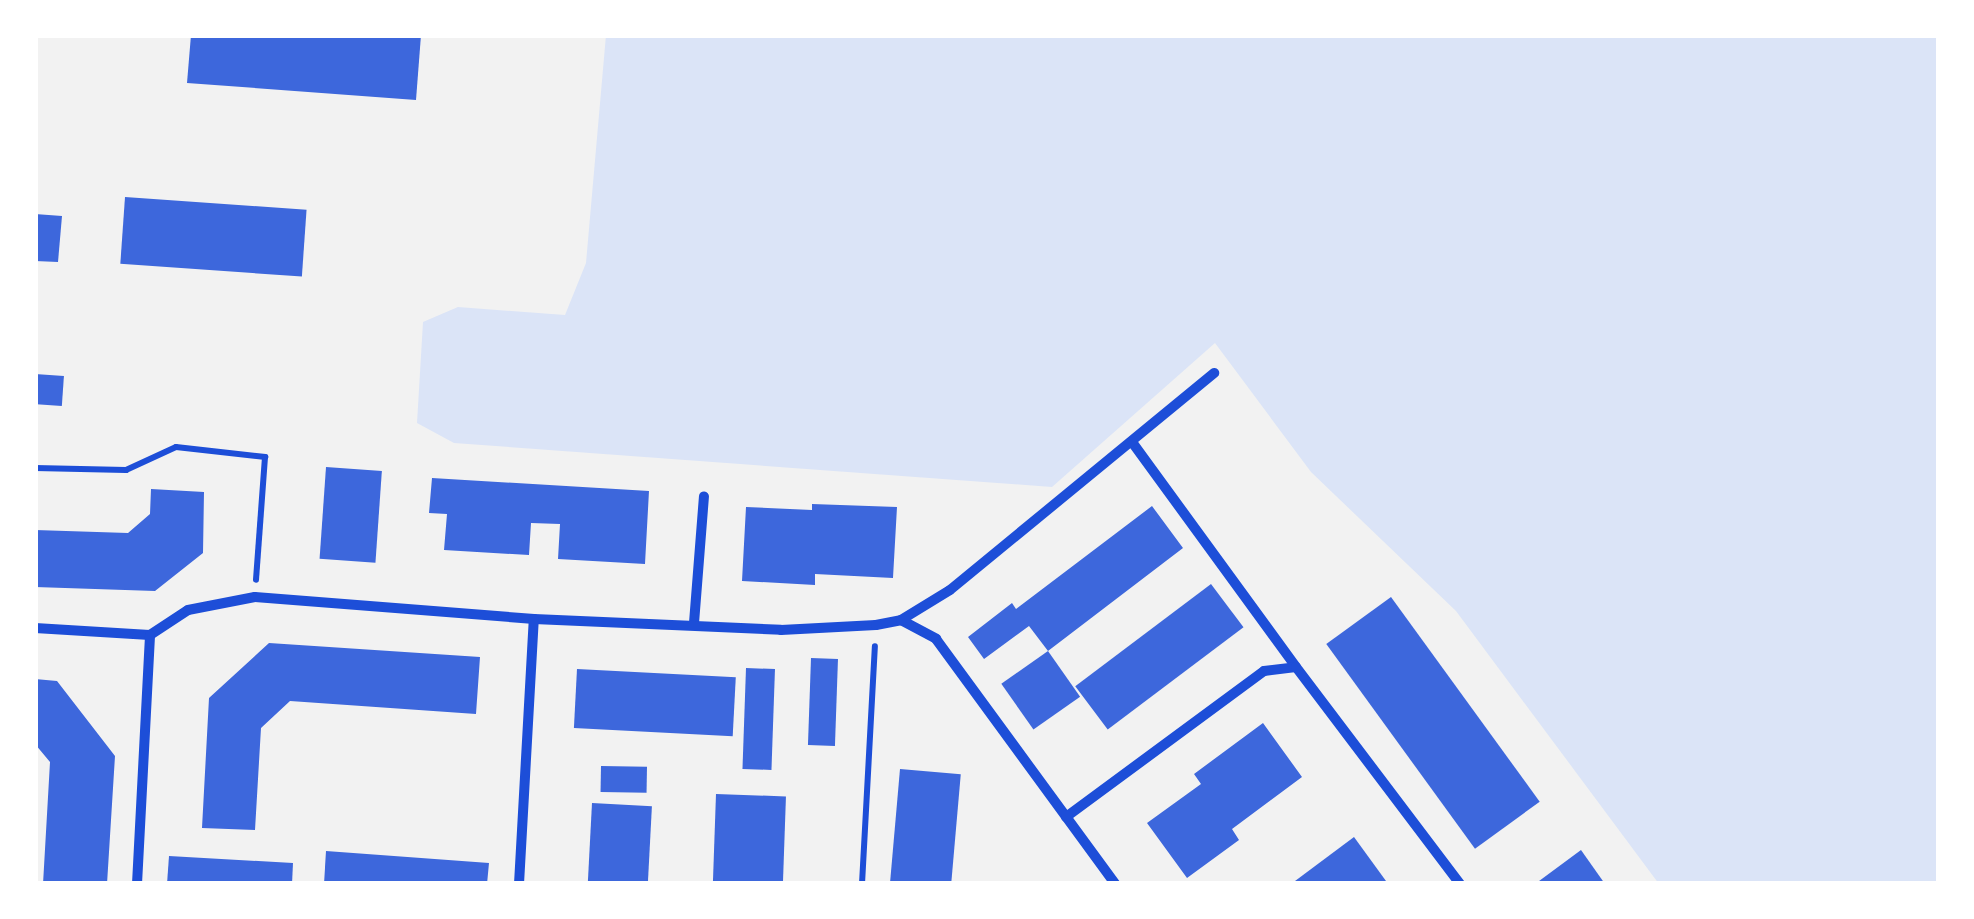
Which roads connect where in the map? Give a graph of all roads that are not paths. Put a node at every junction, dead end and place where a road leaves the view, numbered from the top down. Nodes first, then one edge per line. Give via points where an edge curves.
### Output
1 (1214, 373) dead end
2 (1132, 442) junction
3 (704, 496) dead end
4 (534, 619) junction
5 (901, 620) junction
6 (694, 623) junction
7 (35, 628) edge
8 (150, 635) junction
9 (1296, 667) junction
10 (1066, 817) junction
11 (137, 884) edge
12 (519, 884) edge
13 (1115, 884) edge
14 (1460, 884) edge

1 - 2 street
2 - 5 street via 950,590
2 - 9 street
3 - 6 street
4 - 6 street
4 - 8 street via 255,596 188,610
4 - 12 street
5 - 6 street via 781,630
5 - 10 street via 936,640
7 - 8 street
8 - 11 street
9 - 10 street via 1264,671
9 - 14 street
10 - 13 street

